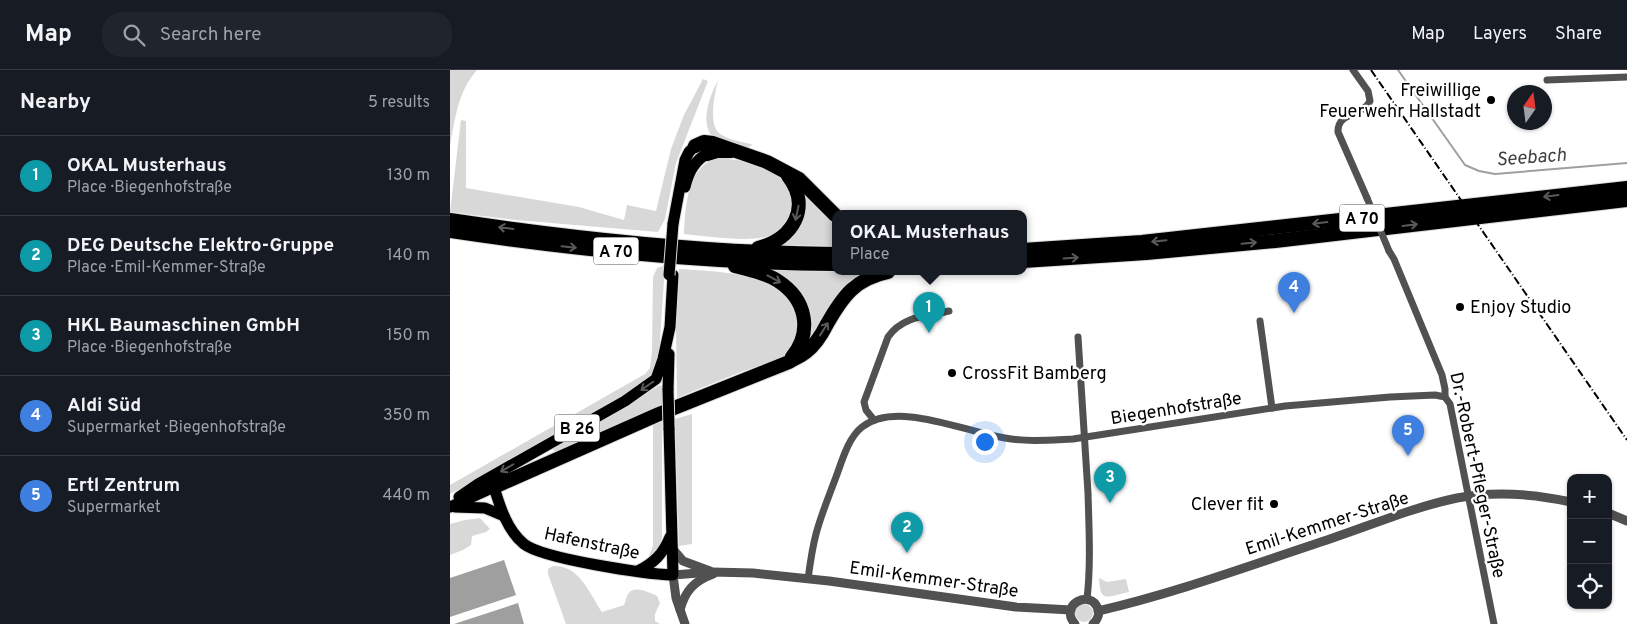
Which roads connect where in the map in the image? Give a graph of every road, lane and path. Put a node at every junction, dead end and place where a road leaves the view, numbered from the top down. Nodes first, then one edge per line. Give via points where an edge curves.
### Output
1 (1353, 70) edge
2 (1615, 73) edge
3 (1627, 77) edge
4 (1547, 80) dead end
5 (701, 150) joint
6 (782, 170) junction
7 (1626, 197) edge
8 (832, 212) edge
9 (450, 220) edge
10 (450, 231) edge
11 (749, 250) junction
12 (1027, 250) edge
13 (832, 254) edge
14 (711, 259) junction
15 (1027, 261) edge
16 (832, 264) edge
17 (878, 275) edge
18 (950, 311) dead end
19 (1260, 321) dead end
20 (670, 327) junction
21 (1078, 337) dead end
22 (789, 362) junction
23 (1445, 398) junction
24 (1272, 408) junction
25 (874, 420) junction
26 (1085, 437) junction
27 (494, 487) junction
28 (1470, 497) junction
29 (1567, 501) edge
30 (450, 506) edge
31 (1612, 515) edge
32 (504, 516) junction
33 (1627, 521) edge
34 (671, 533) junction
35 (672, 547) junction
36 (638, 571) junction
37 (716, 572) junction
38 (673, 575) junction
39 (808, 579) junction
40 (1087, 599) junction
41 (680, 610) junction
42 (1071, 610) junction
43 (1098, 611) junction
44 (684, 624) edge
45 (1075, 624) edge
46 (1094, 624) edge
47 (1494, 624) edge

1 - 23 street, Dr.-Robert-Pfleger-Straße, bridge via 1368,92 1370,101 1364,110 1341,120 1338,128 1340,138 1442,375
2 - 3 street
2 - 4 street
5 - 6 highway via 734,152
5 - 20 main road, B 26 via 701,157 687,179 675,224
6 - 8 highway via 799,179
6 -> 11 highway via 798,195 795,222 778,240
7 -> 12 highway, A 70
15 -> 7 highway, A 70 via 1283,240
11 -> 9 highway, A 70 via 573,236
10 -> 14 highway, A 70 via 563,246
11 - 13 highway, A 70
14 - 16 highway, A 70
14 -> 22 highway via 766,275 796,297 806,326 801,344
22 -> 17 highway via 815,343 850,290 864,279
18 - 25 street via 904,321 892,331 864,402
19 - 24 street
20 -> 30 main road, B 26 via 660,373 651,384 478,484
20 - 34 main road, B 26, bridge
21 - 26 street, Biegenhofstraße
22 - 27 highway via 659,414
23 - 24 street, Biegenhofstraße via 1435,395 1390,397
23 - 28 street, Dr.-Robert-Pfleger-Straße via 1450,404
24 - 26 street, Biegenhofstraße
25 - 26 street, Biegenhofstraße via 889,415 911,416 993,436 1027,440
25 - 39 street, Biegenhofstraße via 856,433 841,464 816,534
26 - 40 street, Biegenhofstraße via 1090,556
27 - 30 main road
27 - 32 main road, Hafenstraße
28 - 29 street, Emil-Kemmer-Straße via 1503,494
28 - 43 street, Emil-Kemmer-Straße via 1457,498 1200,582
28 - 47 street, Dr.-Robert-Pfleger-Straße
30 - 32 main road via 485,508
31 - 33 street
32 - 36 main road, Hafenstraße via 526,545 537,550
34 - 35 main road, B 26
34 - 36 main road via 658,559
35 - 37 street via 683,561
35 - 38 main road, B 26
36 - 38 main road, Hafenstraße
37 - 38 street
37 - 39 street, Emil-Kemmer-Straße
37 - 41 street via 695,582 687,591
38 - 41 street
39 - 42 street, Emil-Kemmer-Straße via 1016,607
40 - 42 street via 1077,601
40 - 43 street via 1095,604
41 - 44 street
42 - 45 street via 1070,616
43 - 46 street

